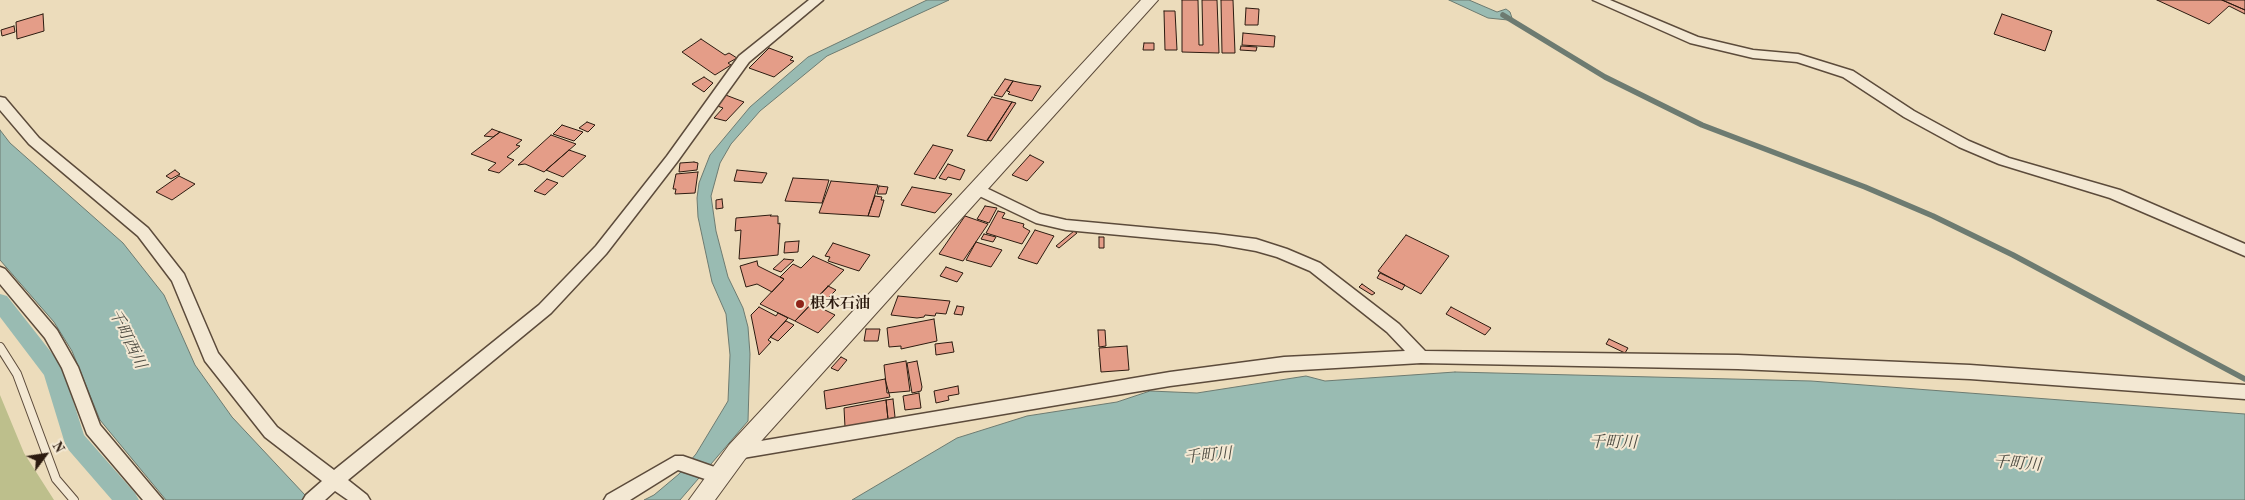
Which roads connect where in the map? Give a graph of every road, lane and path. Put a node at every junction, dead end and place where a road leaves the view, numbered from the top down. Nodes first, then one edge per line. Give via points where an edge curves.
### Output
1 (817, 0) edge
2 (1150, 0) edge
3 (1599, 0) edge
4 (0, 101) edge
5 (978, 189) junction
6 (2245, 250) edge
7 (0, 273) edge
8 (0, 347) edge
9 (1421, 357) junction
10 (2245, 392) edge
11 (737, 452) junction
12 (715, 474) junction
13 (331, 484) junction
14 (74, 500) edge
15 (154, 500) edge
16 (312, 500) edge
17 (361, 500) edge
18 (613, 500) edge
19 (701, 500) edge

1 - 13 street via 744,59 601,250 545,309
2 - 5 street
3 - 6 street via 1694,40 1753,54 1798,58 1848,74 1908,114 1964,144 2004,161 2115,194
4 - 13 street via 34,141 143,232 179,278 210,356 271,432
5 - 9 street via 1036,218 1066,225 1216,239 1282,253 1315,267 1393,328
5 - 11 street
7 - 15 street via 51,334 70,367 93,430
8 - 14 lane via 17,374 56,479
9 - 10 street via 1767,363 1970,372
9 - 11 street via 1284,364 1170,378
11 - 12 street
12 - 18 street via 683,462 675,463
12 - 19 street
13 - 16 street
13 - 17 street

